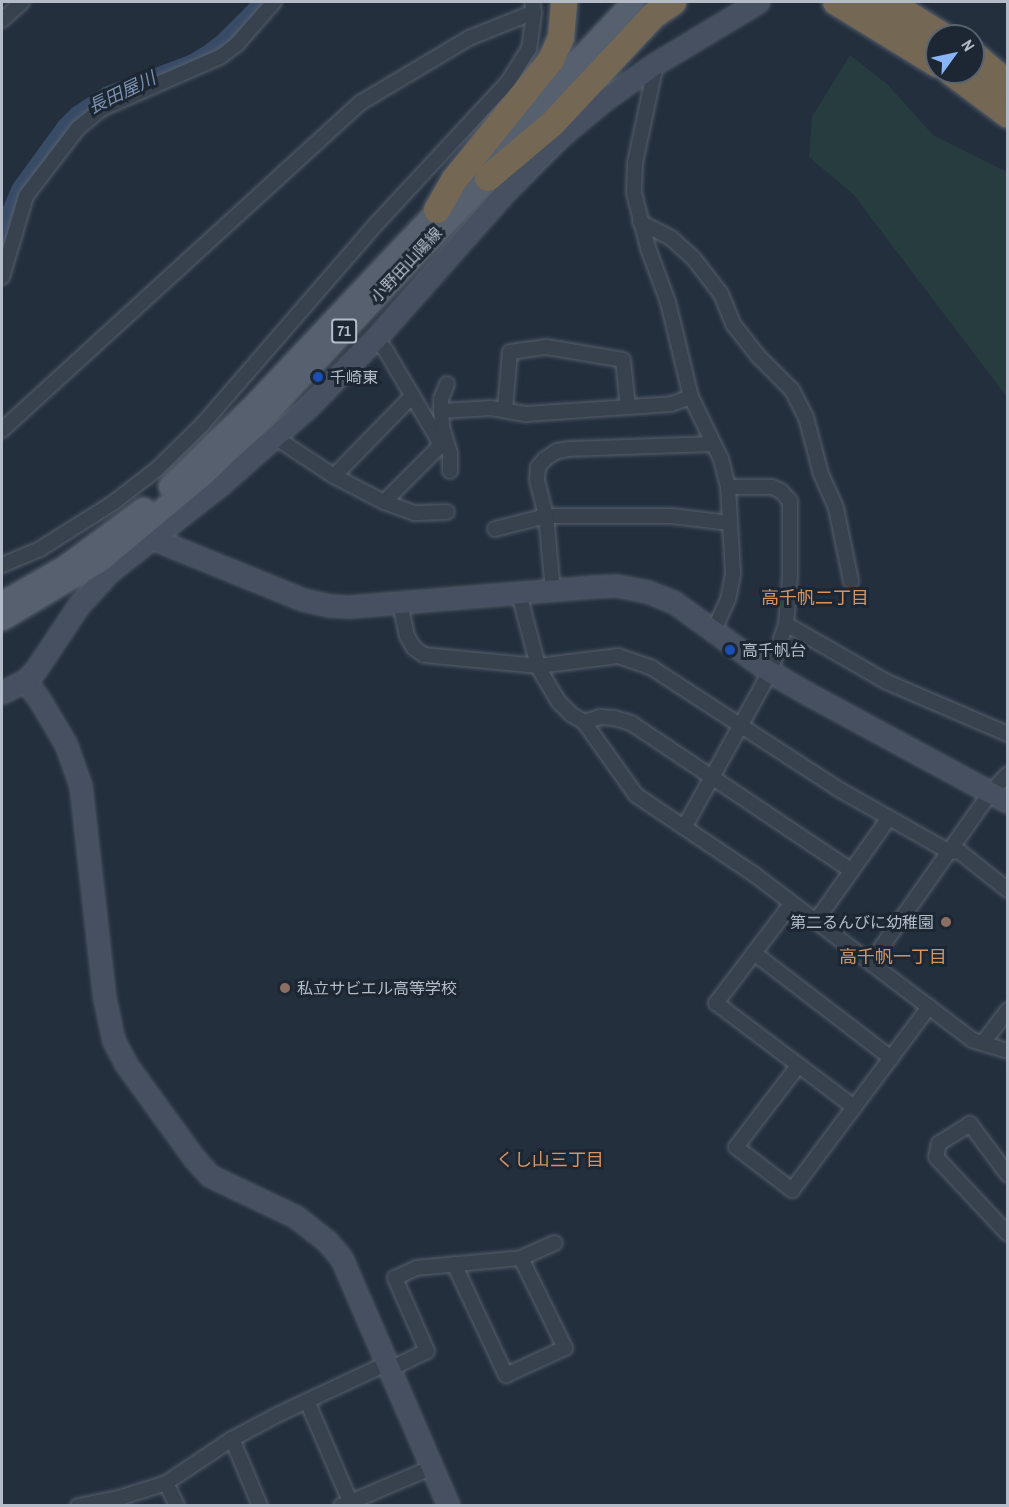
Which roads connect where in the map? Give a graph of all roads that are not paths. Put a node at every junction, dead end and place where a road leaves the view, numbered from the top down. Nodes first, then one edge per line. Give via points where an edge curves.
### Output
1 (22, 2) edge
2 (274, 2) edge
3 (564, 2) edge
4 (632, 2) edge
5 (651, 2) edge
6 (673, 2) edge
7 (759, 2) edge
8 (836, 2) edge
9 (874, 2) edge
10 (888, 2) edge
11 (912, 2) edge
12 (533, 7) edge
13 (2, 20) edge
14 (938, 24) edge
15 (925, 25) edge
16 (925, 51) edge
17 (925, 55) edge
18 (656, 64) junction
19 (985, 65) edge
20 (967, 84) edge
21 (1008, 84) edge
22 (1008, 115) edge
23 (488, 178) junction
24 (437, 210) junction
25 (640, 222) junction
26 (432, 237) junction
27 (451, 255) junction
28 (2, 278) edge
29 (376, 339) junction
30 (447, 384) dead end
31 (411, 397) junction
32 (691, 397) junction
33 (628, 407) junction
34 (505, 409) junction
35 (441, 411) junction
36 (2, 430) edge
37 (276, 438) junction
38 (713, 444) junction
39 (450, 471) dead end
40 (334, 476) junction
41 (728, 487) junction
42 (384, 502) junction
43 (447, 512) dead end
44 (546, 516) junction
45 (730, 523) junction
46 (495, 529) dead end
47 (153, 539) junction
48 (2, 565) edge
49 (851, 581) dead end
50 (553, 591) junction
51 (519, 594) junction
52 (2, 602) edge
53 (400, 603) junction
54 (2, 619) edge
55 (786, 624) junction
56 (714, 631) junction
57 (538, 666) junction
58 (770, 672) junction
59 (26, 681) junction
60 (2, 693) edge
61 (584, 722) junction
62 (741, 726) junction
63 (1008, 734) edge
64 (1008, 774) edge
65 (713, 777) junction
66 (990, 793) junction
67 (1008, 802) edge
68 (889, 818) junction
69 (685, 826) junction
70 (948, 850) junction
71 (851, 870) junction
72 (1008, 890) edge
73 (792, 903) junction
74 (816, 921) junction
75 (754, 954) junction
76 (871, 962) junction
77 (929, 1007) junction
78 (1008, 1010) edge
79 (983, 1043) junction
80 (1008, 1051) edge
81 (891, 1058) junction
82 (798, 1066) junction
83 (854, 1107) junction
84 (1008, 1175) edge
85 (1008, 1234) edge
86 (555, 1243) dead end
87 (521, 1258) junction
88 (454, 1264) junction
89 (389, 1366) junction
90 (307, 1401) junction
91 (232, 1439) junction
92 (433, 1467) junction
93 (166, 1483) junction
94 (348, 1504) edge
95 (78, 1506) edge
96 (177, 1506) edge
97 (260, 1506) edge
98 (449, 1506) edge

1 - 13 street
2 - 28 street via 237,44 220,57 109,105 78,128 26,196
3 - 24 highway via 561,38 551,60 455,179
4 - 24 main road, 小野田山陽線 / 71
5 - 23 main road, 小野田山陽線 / 71
6 - 23 highway via 654,15 552,123
7 - 18 street
8 - 17 highway
9 - 16 highway
10 - 15 highway
11 - 14 highway
12 - 36 street via 469,38 360,103
12 - 48 street via 529,49 508,82 378,222 202,425 157,469 113,503 40,549
18 - 25 street via 635,163 634,193
18 - 27 street via 563,135
19 - 21 highway
20 - 22 highway
23 - 26 main road, 小野田山陽線 / 71
24 - 52 main road, 小野田山陽線 / 71 via 253,405 152,501 66,565
25 - 32 street via 668,302
25 - 49 street via 671,238 694,259 721,294 733,324 792,390 806,417 821,474 836,508
26 - 27 street
26 - 54 main road, 小野田山陽線 / 71 via 266,414 205,473 101,560
27 - 29 street
29 - 31 street
29 - 37 street
30 - 35 street
31 - 40 street
31 - 42 street via 439,441 438,448
32 - 33 street via 671,404
32 - 38 street
33 - 34 street via 526,414
33 - 34 street via 623,360 547,346 510,351
34 - 35 street
35 - 39 street
37 - 40 street
37 - 47 street
38 - 41 street
38 - 44 street via 557,451 538,467
40 - 42 street
41 - 45 street
41 - 55 street via 772,487 790,501
42 - 43 street via 415,513
44 - 45 street via 672,516
44 - 46 street
44 - 50 street
45 - 56 street via 733,574 728,599
47 - 53 street via 303,600 351,607
47 - 59 street via 94,586
50 - 51 street
50 - 56 street via 635,588 675,603
51 - 53 street
51 - 57 street
53 - 57 street via 408,636 414,648 424,655
55 - 58 street
55 - 63 street via 887,682
56 - 58 street
57 - 61 street via 559,702
57 - 62 street via 618,656 634,660
58 - 62 street
58 - 66 street
59 - 60 street
59 - 89 street via 66,744 81,786 105,999 114,1041 126,1064 210,1176 296,1217 327,1241 355,1283
61 - 65 street via 614,717 631,723
61 - 69 street via 636,795
62 - 65 street
62 - 68 street
64 - 66 street
65 - 69 street
65 - 71 street
66 - 67 street
66 - 70 street
68 - 70 street
68 - 71 street
69 - 73 street
70 - 72 street via 960,852
70 - 76 street
71 - 74 street
73 - 74 street
73 - 75 street
74 - 76 street
75 - 81 street
75 - 82 street via 716,1003
76 - 77 street
77 - 79 street via 972,1040
77 - 81 street
78 - 79 street
79 - 80 street
81 - 83 street
82 - 83 street
82 - 83 street via 736,1147 792,1190
84 - 85 street via 970,1124 939,1143 936,1156
86 - 87 street
87 - 88 street
87 - 88 street via 565,1348 506,1375
88 - 89 street via 416,1268 395,1278 427,1351
89 - 90 street
89 - 92 street
90 - 91 street
90 - 94 street
91 - 93 street
91 - 97 street
92 - 94 street
92 - 98 street
93 - 95 street
93 - 96 street

